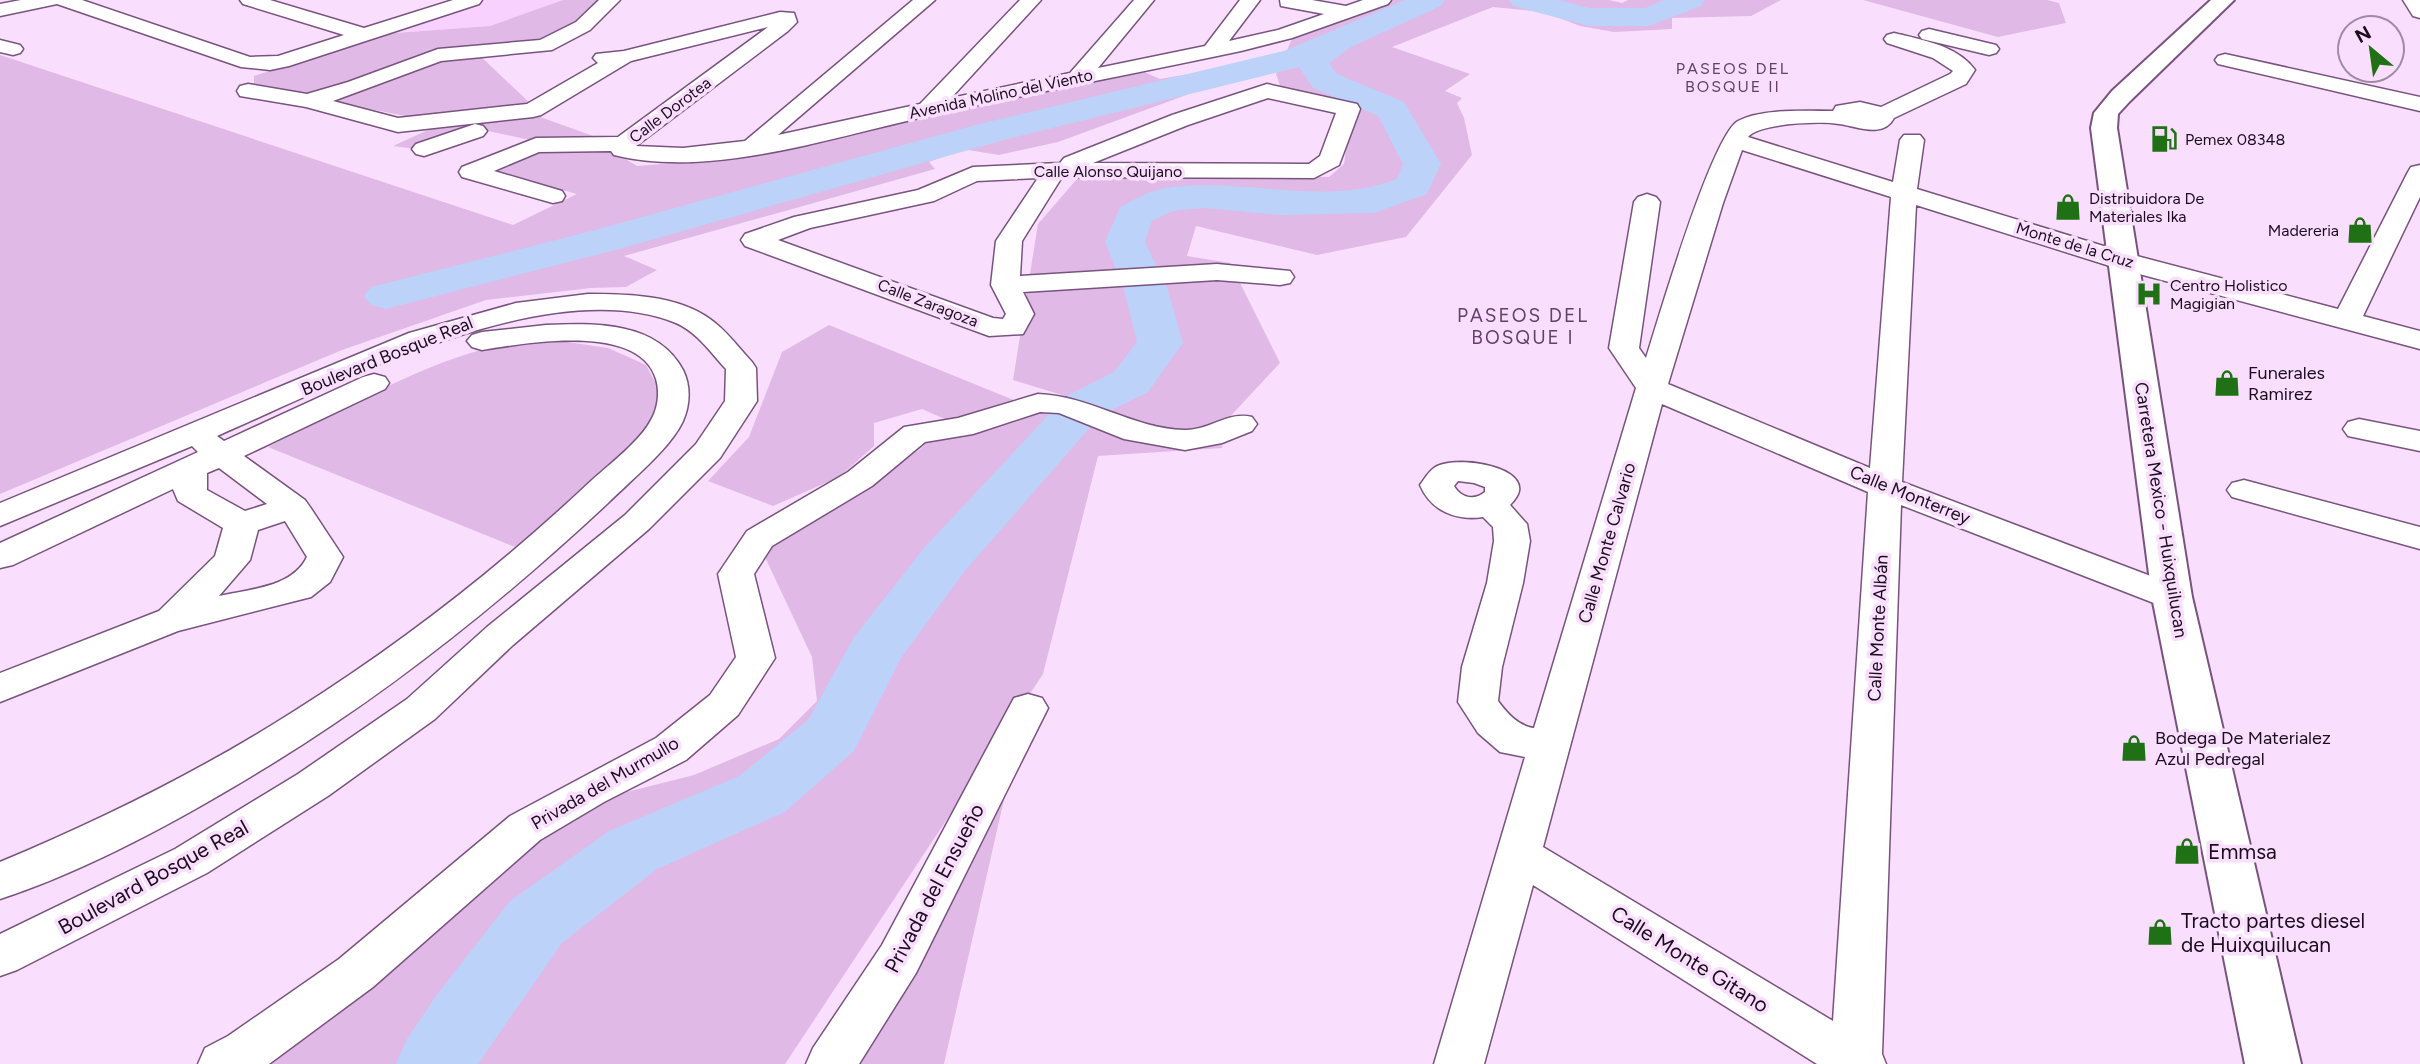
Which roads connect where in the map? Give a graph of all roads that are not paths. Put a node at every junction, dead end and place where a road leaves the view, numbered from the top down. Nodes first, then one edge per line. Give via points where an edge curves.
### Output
1 (51, 0) edge
2 (63, 0) edge
3 (250, 0) edge
4 (610, 0) edge
5 (925, 0) edge
6 (1031, 0) edge
7 (1143, 0) edge
8 (1250, 0) edge
9 (1381, 0) edge
10 (2223, 0) edge
11 (2413, 0) edge
12 (464, 1) edge
13 (1288, 2) dead end
14 (780, 8) edge
15 (0, 10) edge
16 (1350, 12) junction
17 (2420, 12) edge
18 (1285, 34) junction
19 (368, 36) junction
20 (545, 46) junction
21 (1989, 49) dead end
22 (1211, 51) junction
23 (2298, 54) dead end
24 (624, 57) junction
25 (2225, 60) dead end
26 (1269, 74) junction
27 (2290, 75) junction
28 (1077, 78) junction
29 (248, 91) dead end
30 (309, 101) junction
31 (2420, 104) edge
32 (928, 109) junction
33 (1734, 140) junction
34 (1912, 140) dead end
35 (624, 144) junction
36 (536, 145) junction
37 (753, 145) junction
38 (424, 149) dead end
39 (1055, 170) junction
40 (2420, 173) edge
41 (1904, 192) junction
42 (552, 196) dead end
43 (1662, 196) dead end
44 (754, 240) joint
45 (2123, 261) junction
46 (1280, 277) dead end
47 (1005, 285) junction
48 (2347, 320) junction
49 (2420, 340) edge
50 (1651, 388) junction
51 (1241, 425) dead end
52 (2359, 429) dead end
53 (2420, 441) edge
54 (202, 453) junction
55 (1885, 487) junction
56 (2244, 491) dead end
57 (1489, 504) dead end
58 (293, 507) junction
59 (0, 516) edge
60 (242, 523) junction
61 (2420, 538) edge
62 (0, 557) edge
63 (2172, 597) junction
64 (452, 620) junction
65 (167, 621) junction
66 (500, 636) junction
67 (0, 688) edge
68 (1028, 708) dead end
69 (1549, 746) junction
70 (1518, 853) junction
71 (0, 881) edge
72 (0, 956) edge
73 (1858, 1063) edge
74 (223, 1064) edge
75 (831, 1064) edge
76 (1459, 1064) edge
77 (2273, 1064) edge

1 - 15 street
2 - 19 street via 248,63 282,62
3 - 19 street
4 - 20 street via 583,26
5 - 37 street
6 - 32 street
7 - 28 street
8 - 22 street
9 - 16 street, Avenida Molino del Viento
10 - 45 main road, Carretera Mexico - Huixquilucan via 2106,113 2104,128
11 - 17 street
12 - 19 street
13 - 16 street
14 - 24 street
14 - 35 street, Calle Dorotea via 787,22
16 - 18 street, Avenida Molino del Viento
18 - 22 street, Avenida Molino del Viento
18 - 26 street
20 - 24 street via 547,52 575,59
20 - 30 street via 438,55
21 - 33 street via 1911,30 1894,39 1955,60 1964,70 1958,79 1876,113 1882,121 1871,124 1844,117 1774,119 1745,126
22 - 28 street, Avenida Molino del Viento
23 - 27 street
24 - 30 street via 533,110 398,125
25 - 27 street
26 - 39 street via 1180,120
26 - 39 street, Calle Alonso Quijano via 1349,109 1331,160 1314,171
27 - 31 street
28 - 32 street, Avenida Molino del Viento
29 - 30 street
32 - 37 street, Avenida Molino del Viento
33 - 41 street, Monte de la Cruz
33 - 50 street, Calle Monte Calvario
34 - 41 street, Calle Monte Albán
35 - 36 street, Calle Dorotea
35 - 37 street, Avenida Molino del Viento via 622,150 629,153 663,157
36 - 38 street via 474,130
36 - 42 street, Calle Dorotea via 471,172
39 - 44 street, Calle Alonso Quijano via 973,174 926,195 803,222
39 - 47 street, Calle Zaragoza via 1009,241
40 - 48 street
41 - 45 street, Monte de la Cruz
41 - 55 street, Calle Monte Albán
43 - 50 street via 1624,348
44 - 47 street, Calle Zaragoza via 989,327 1013,328 1020,314
45 - 48 street, Monte de la Cruz
45 - 63 main road, Carretera Mexico - Huixquilucan
46 - 47 street via 1217,272
48 - 49 street, Monte de la Cruz
50 - 55 street, Calle Monterrey
50 - 69 street, Calle Monte Calvario
51 - 74 street, Privada del Murmullo via 1185,440 1135,432 1075,408 1038,403 962,427 915,434 860,479 759,539 736,574 756,657 724,705 671,749 525,828 356,973
52 - 53 street
54 - 58 street
54 - 59 street via 161,450
54 - 60 street via 190,494
54 - 62 street, Boulevard Bosque Real
54 - 64 street, Boulevard Bosque Real via 469,344 521,334 581,332 624,338 651,349 667,366 675,392 667,423 614,481
54 - 66 street, Boulevard Bosque Real via 419,339 489,316 598,302 688,317 741,368 741,401 708,451 637,522
55 - 63 street, Calle Monterrey
55 - 73 street, Calle Monte Albán
56 - 61 street
57 - 69 street via 1510,524 1512,541 1482,667 1479,702 1492,723 1515,741
58 - 60 street
58 - 65 street via 325,557 317,575 298,589
60 - 65 street via 232,560
63 - 77 main road, Carretera Mexico - Huixquilucan
64 - 66 street
64 - 71 street, Boulevard Bosque Real via 329,708 223,774 85,846
65 - 67 street
66 - 72 street, Boulevard Bosque Real via 421,709 313,785 191,861
68 - 75 street, Privada del Ensueño via 898,959
69 - 70 street, Calle Monte Calvario
70 - 73 street, Calle Monte Gitano
70 - 76 street, Calle Monte Calvario

